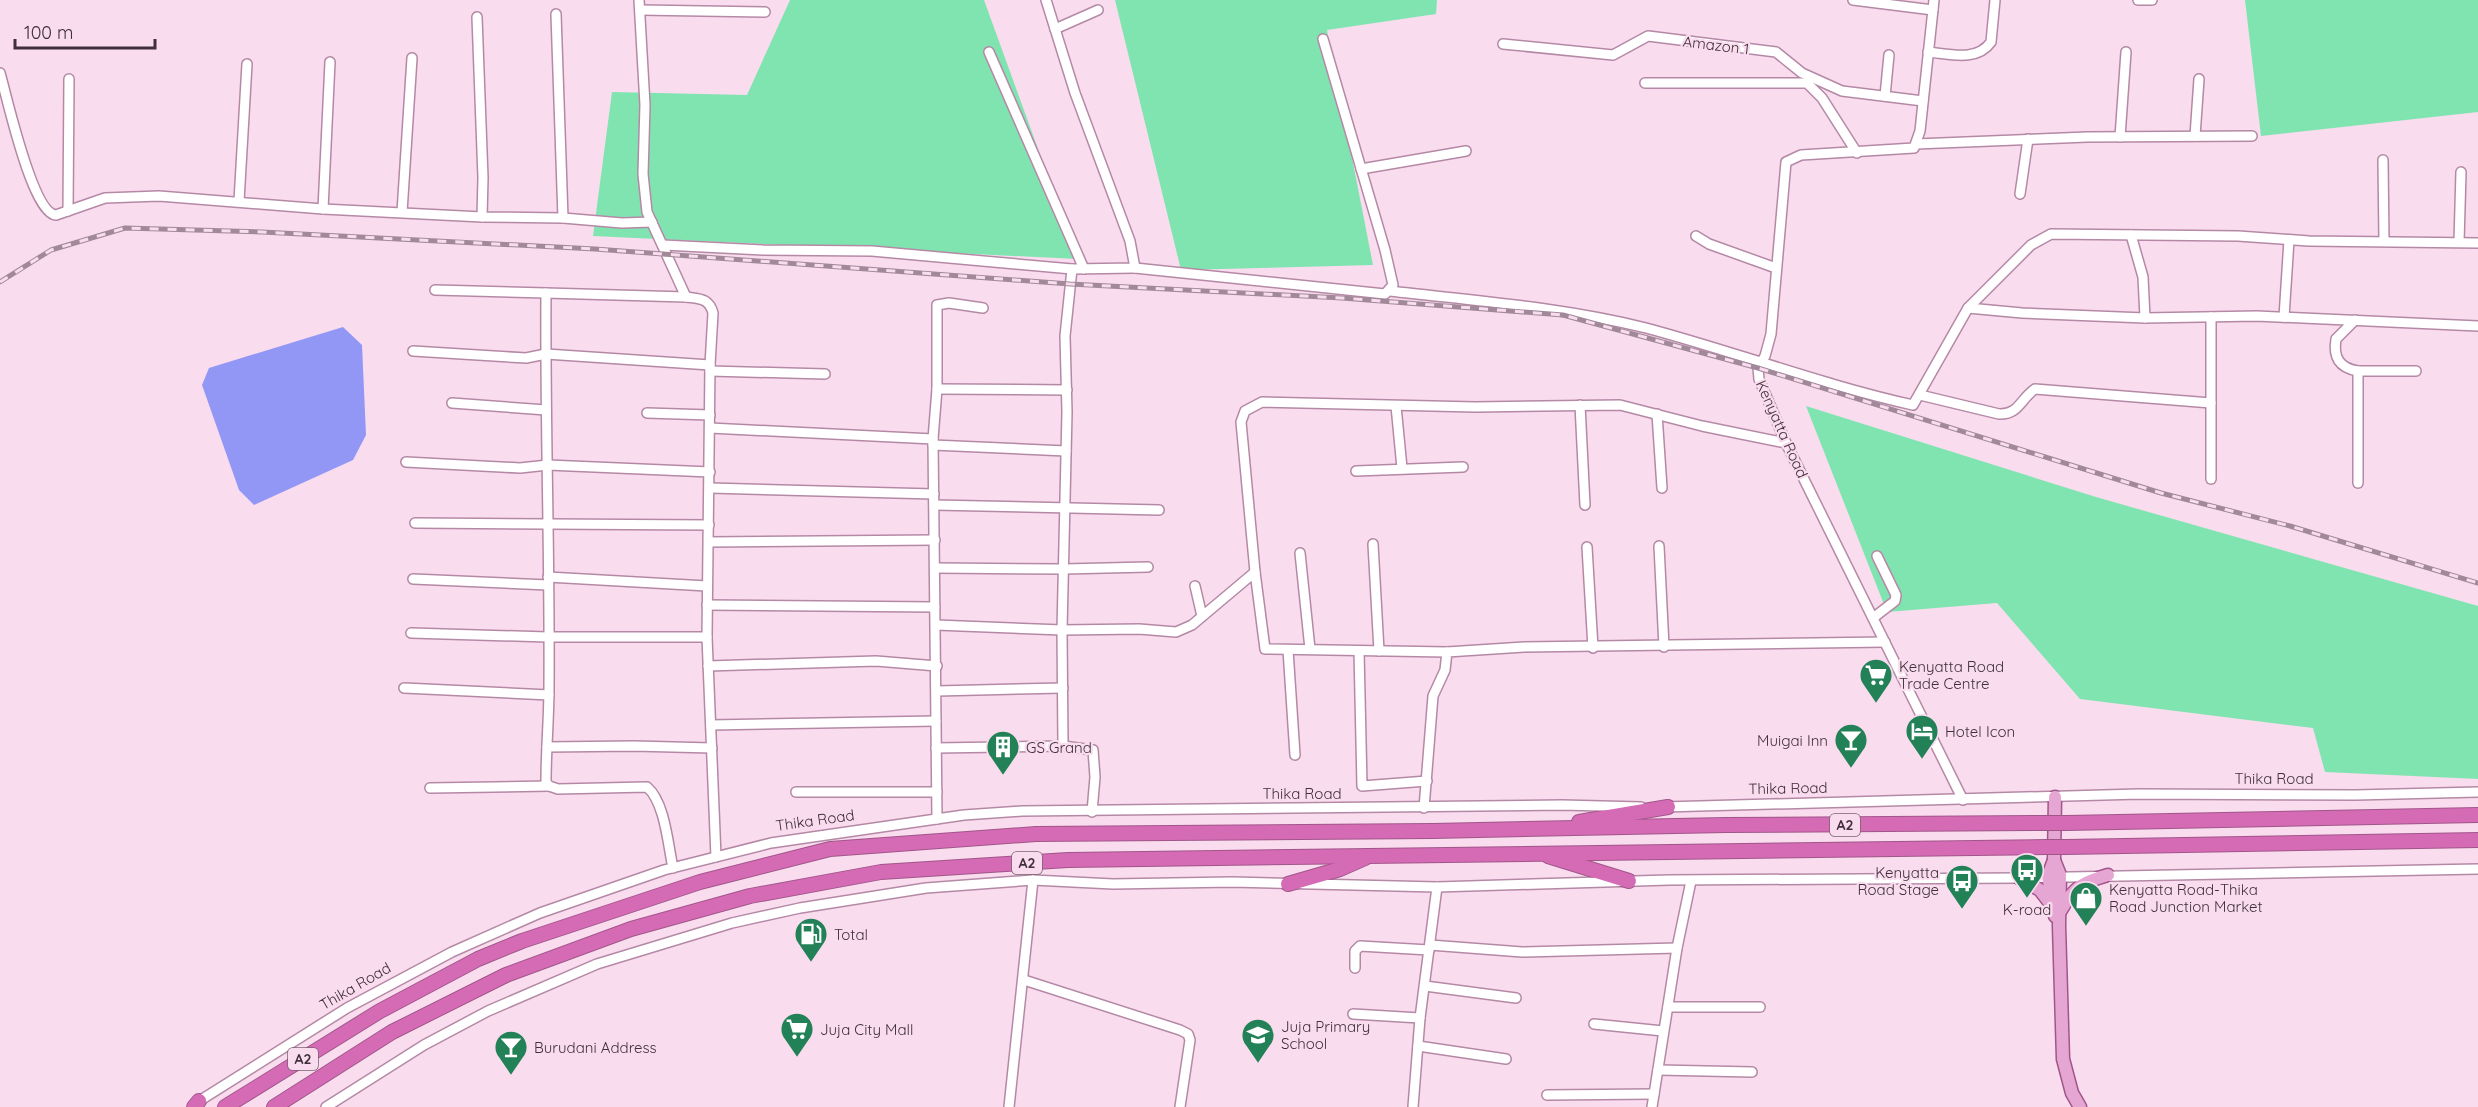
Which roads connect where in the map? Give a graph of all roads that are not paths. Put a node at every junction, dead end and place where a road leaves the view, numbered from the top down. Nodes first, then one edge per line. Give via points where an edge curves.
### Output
1 (639, 0) edge
2 (1046, 0) edge
3 (1853, 0) edge
4 (1995, 0) edge
5 (2138, 0) edge
6 (2152, 0) edge
7 (1934, 5) edge
8 (640, 10) junction
9 (1098, 10) dead end
10 (765, 12) dead end
11 (556, 14) dead end
12 (477, 17) dead end
13 (1055, 29) junction
14 (1323, 39) dead end
15 (1503, 44) dead end
16 (989, 52) dead end
17 (1929, 52) junction
18 (2126, 52) dead end
19 (1889, 55) dead end
20 (412, 58) dead end
21 (330, 62) dead end
22 (247, 64) dead end
23 (0, 73) edge
24 (69, 79) dead end
25 (2199, 79) dead end
26 (1645, 83) dead end
27 (1885, 96) junction
28 (1923, 101) junction
29 (2195, 136) junction
30 (2252, 136) dead end
31 (2120, 137) junction
32 (2028, 139) junction
33 (1916, 144) junction
34 (1466, 151) dead end
35 (1857, 153) junction
36 (2383, 160) dead end
37 (1361, 169) junction
38 (2461, 172) dead end
39 (2020, 194) dead end
40 (239, 201) junction
41 (323, 208) junction
42 (68, 211) junction
43 (402, 212) junction
44 (482, 217) junction
45 (563, 218) junction
46 (652, 222) junction
47 (2131, 235) junction
48 (1696, 236) dead end
49 (2289, 240) junction
50 (2384, 241) junction
51 (2459, 242) junction
52 (2478, 243) edge
53 (663, 245) junction
54 (1135, 268) junction
55 (1776, 268) junction
56 (1072, 269) junction
57 (1084, 269) junction
58 (435, 290) dead end
59 (1390, 291) junction
60 (546, 293) junction
61 (687, 297) junction
62 (1968, 308) junction
63 (984, 309) dead end
64 (2211, 317) junction
65 (2284, 317) junction
66 (2145, 318) junction
67 (2355, 320) junction
68 (2478, 326) edge
69 (413, 351) dead end
70 (546, 354) junction
71 (1761, 363) junction
72 (710, 368) junction
73 (2358, 371) junction
74 (2416, 371) dead end
75 (825, 374) dead end
76 (937, 389) junction
77 (1067, 390) junction
78 (1920, 395) junction
79 (452, 403) dead end
80 (2211, 403) junction
81 (1580, 405) junction
82 (1396, 406) junction
83 (546, 410) junction
84 (647, 412) dead end
85 (1657, 414) junction
86 (710, 415) junction
87 (710, 428) junction
88 (933, 442) junction
89 (1786, 443) junction
90 (1066, 451) junction
91 (406, 462) dead end
92 (548, 465) junction
93 (1463, 467) dead end
94 (1402, 468) junction
95 (1356, 471) dead end
96 (710, 472) junction
97 (2211, 479) dead end
98 (2358, 483) dead end
99 (710, 488) junction
100 (1662, 488) dead end
101 (934, 494) junction
102 (934, 505) junction
103 (1585, 505) dead end
104 (1065, 507) junction
105 (1159, 510) dead end
106 (415, 523) dead end
107 (547, 523) junction
108 (709, 525) junction
109 (935, 540) junction
110 (708, 542) junction
111 (1373, 544) dead end
112 (1659, 546) dead end
113 (1587, 547) dead end
114 (1300, 553) dead end
115 (1877, 556) dead end
116 (1148, 567) dead end
117 (935, 568) junction
118 (1064, 569) junction
119 (1255, 572) junction
120 (413, 579) dead end
121 (548, 581) junction
122 (707, 586) junction
123 (1195, 586) dead end
124 (708, 604) junction
125 (935, 607) junction
126 (1202, 616) junction
127 (1873, 618) junction
128 (936, 625) junction
129 (1062, 630) junction
130 (411, 633) dead end
131 (548, 637) junction
132 (707, 637) junction
133 (1885, 642) junction
134 (1664, 647) junction
135 (1593, 648) junction
136 (1310, 649) junction
137 (1288, 650) junction
138 (1359, 651) junction
139 (1379, 651) junction
140 (1447, 652) junction
141 (708, 666) junction
142 (937, 666) junction
143 (404, 688) dead end
144 (1063, 688) junction
145 (937, 691) junction
146 (549, 695) junction
147 (936, 721) junction
148 (711, 725) junction
149 (1063, 746) junction
150 (547, 747) junction
151 (712, 748) junction
152 (936, 748) junction
153 (1295, 755) dead end
154 (1426, 781) junction
155 (549, 786) junction
156 (430, 788) dead end
157 (796, 792) dead end
158 (937, 792) junction
159 (2478, 792) edge
160 (2055, 796) junction
161 (1963, 800) junction
162 (1668, 807) junction
163 (1424, 808) junction
164 (1092, 812) junction
165 (2478, 814) edge
166 (937, 819) junction
167 (1542, 829) junction
168 (2478, 840) edge
169 (1535, 852) junction
170 (1372, 855) junction
171 (716, 857) junction
172 (673, 868) junction
173 (2478, 869) edge
174 (2108, 875) junction
175 (2054, 876) junction
176 (2019, 878) junction
177 (1034, 880) junction
178 (1629, 881) junction
179 (1691, 881) junction
180 (1288, 884) junction
181 (1437, 887) junction
182 (2056, 909) junction
183 (1430, 948) junction
184 (1677, 948) junction
185 (1355, 968) dead end
186 (1024, 980) junction
187 (1425, 986) junction
188 (1516, 998) dead end
189 (1668, 1006) junction
190 (1760, 1007) dead end
191 (1353, 1014) dead end
192 (1420, 1018) junction
193 (1594, 1024) dead end
194 (1663, 1032) junction
195 (1418, 1046) junction
196 (1506, 1059) dead end
197 (1658, 1070) junction
198 (1752, 1072) dead end
199 (1654, 1094) junction
200 (1547, 1095) dead end
201 (194, 1105) edge
202 (225, 1107) edge
203 (274, 1107) edge
204 (326, 1107) edge
205 (1009, 1107) edge
206 (1180, 1107) edge
207 (1413, 1107) edge
208 (1652, 1107) edge
209 (2080, 1107) edge

1 - 8 street
2 - 13 street
3 - 7 street
4 - 17 street via 1987,48 1966,55
5 - 6 street
7 - 17 street
8 - 10 street
8 - 46 street via 645,105 643,174 647,212
9 - 13 street
11 - 45 street
12 - 44 street
13 - 54 street via 1130,241
14 - 37 street
15 - 27 street, Amazon 1 via 1613,55 1648,36 1776,52 1802,73 1842,91
16 - 57 street
17 - 28 street
18 - 31 street
19 - 27 street
20 - 43 street
21 - 41 street
22 - 40 street
23 - 42 street via 30,182 50,215
24 - 42 street
25 - 29 street
26 - 35 street via 1807,83 1822,98
27 - 28 street, Amazon 1
28 - 33 street
29 - 30 street, Kenyatta Road
29 - 31 street, Kenyatta Road
31 - 32 street, Kenyatta Road
32 - 33 street, Kenyatta Road
32 - 39 street
33 - 35 street, Kenyatta Road via 1910,150
34 - 37 street
35 - 55 street, Kenyatta Road via 1802,155 1786,162
36 - 50 street
37 - 59 street via 1392,279
38 - 51 street
40 - 41 street
40 - 42 street via 159,196 105,198
41 - 43 street
43 - 44 street
44 - 45 street
45 - 46 street
46 - 53 street
47 - 49 street
47 - 62 street via 2045,237 2011,264
47 - 66 street via 2143,277
48 - 55 street
49 - 50 street
49 - 65 street
50 - 51 street
51 - 52 street
53 - 56 street via 872,251
53 - 61 street
54 - 57 street
54 - 59 street via 1385,294
55 - 71 street, Kenyatta Road via 1771,334
56 - 57 street
56 - 77 street via 1065,336
58 - 60 street
59 - 71 street via 1576,312
60 - 61 street
60 - 70 street
61 - 72 street via 711,305
62 - 66 street
62 - 78 street
63 - 76 street via 949,303 937,305
64 - 65 street
64 - 66 street
64 - 80 street
65 - 67 street
67 - 68 street
67 - 73 street via 2336,339 2335,356 2344,366
69 - 70 street via 526,358
70 - 72 street
70 - 83 street
71 - 78 street via 1913,405
71 - 89 street, Kenyatta Road via 1759,379
72 - 75 street
72 - 86 street
73 - 74 street
73 - 98 street
76 - 77 street
76 - 88 street
77 - 90 street
78 - 80 street via 2000,414 2014,411 2035,388
79 - 83 street
80 - 97 street
81 - 82 street
81 - 85 street via 1620,405
81 - 103 street
82 - 94 street
82 - 119 street via 1262,402 1245,411 1241,422
83 - 92 street
84 - 86 street
85 - 89 street
85 - 100 street
86 - 87 street
87 - 88 street
87 - 96 street
88 - 90 street
88 - 101 street
89 - 127 street, Kenyatta Road
90 - 104 street
91 - 92 street via 528,468
92 - 96 street
92 - 107 street
93 - 94 street
94 - 95 street
96 - 99 street
99 - 101 street
99 - 108 street
101 - 102 street
102 - 104 street
102 - 109 street
104 - 105 street
104 - 118 street
106 - 107 street
107 - 108 street
107 - 121 street
108 - 110 street
109 - 110 street
109 - 117 street
110 - 122 street
111 - 139 street
112 - 134 street
113 - 135 street
114 - 136 street
115 - 127 street via 1896,595 1895,601
116 - 118 street
117 - 118 street
117 - 125 street
118 - 129 street
119 - 126 street
119 - 137 street via 1265,649
120 - 121 street
121 - 122 street
121 - 131 street
122 - 124 street
123 - 126 street
124 - 125 street
124 - 132 street
125 - 128 street
126 - 129 street via 1187,629 1176,632
127 - 133 street, Kenyatta Road
128 - 129 street
128 - 142 street
129 - 144 street
130 - 131 street
131 - 132 street
131 - 146 street
132 - 141 street
133 - 134 street
133 - 161 street, Kenyatta Road
134 - 135 street
135 - 140 street
136 - 137 street
136 - 138 street
137 - 153 street
138 - 139 street
138 - 154 street via 1362,786
139 - 140 street
140 - 154 street via 1445,670 1433,696
141 - 142 street via 876,662
141 - 148 street
142 - 145 street
143 - 146 street
144 - 145 street
144 - 149 street
145 - 147 street
146 - 150 street
147 - 148 street
147 - 152 street
148 - 151 street
149 - 152 street
149 - 164 street via 1093,750
150 - 151 street
150 - 155 street
151 - 171 street
152 - 158 street
154 - 163 street
155 - 156 street
155 - 172 street via 648,787 660,806
157 - 158 street
158 - 166 street
159 - 160 street, Thika Road
160 - 161 street, Thika Road
160 - 175 main road
161 - 162 street, Thika Road
162 - 163 street, Thika Road
162 - 167 highway
163 - 164 street, Thika Road
164 - 166 street, Thika Road via 1022,811
165 - 167 highway, Thika Road / A2, bridge
166 - 171 street, Thika Road via 771,843
167 - 202 highway, Thika Road / A2 via 1036,834 830,849 700,882 478,959 380,1011
168 - 169 highway, A2, bridge
169 - 170 highway, A2
169 - 178 highway
170 - 180 highway
170 - 203 highway, A2 via 1068,860 940,868 881,872 750,896 631,929 506,975 392,1032
171 - 172 street, Thika Road
172 - 201 street, Thika Road via 540,913 452,952 347,1008
173 - 174 street
174 - 175 street
174 - 182 main road via 2076,888
175 - 176 street
175 - 182 main road
176 - 179 street
176 - 182 main road via 2040,890
177 - 180 street
177 - 186 street
177 - 204 street via 926,888 800,908 732,923 597,964 488,1011 424,1045
178 - 179 street
178 - 181 street
179 - 184 street
180 - 181 street
181 - 183 street
182 - 209 main road via 2063,1059
183 - 184 street via 1522,952
183 - 185 street via 1360,946 1355,951
183 - 187 street
184 - 189 street
186 - 205 street
186 - 206 street via 1188,1034
187 - 188 street
187 - 192 street
189 - 190 street
189 - 194 street
191 - 192 street
192 - 195 street
193 - 194 street
194 - 197 street
195 - 196 street
195 - 207 street
197 - 198 street
197 - 199 street
199 - 200 street
199 - 208 street

